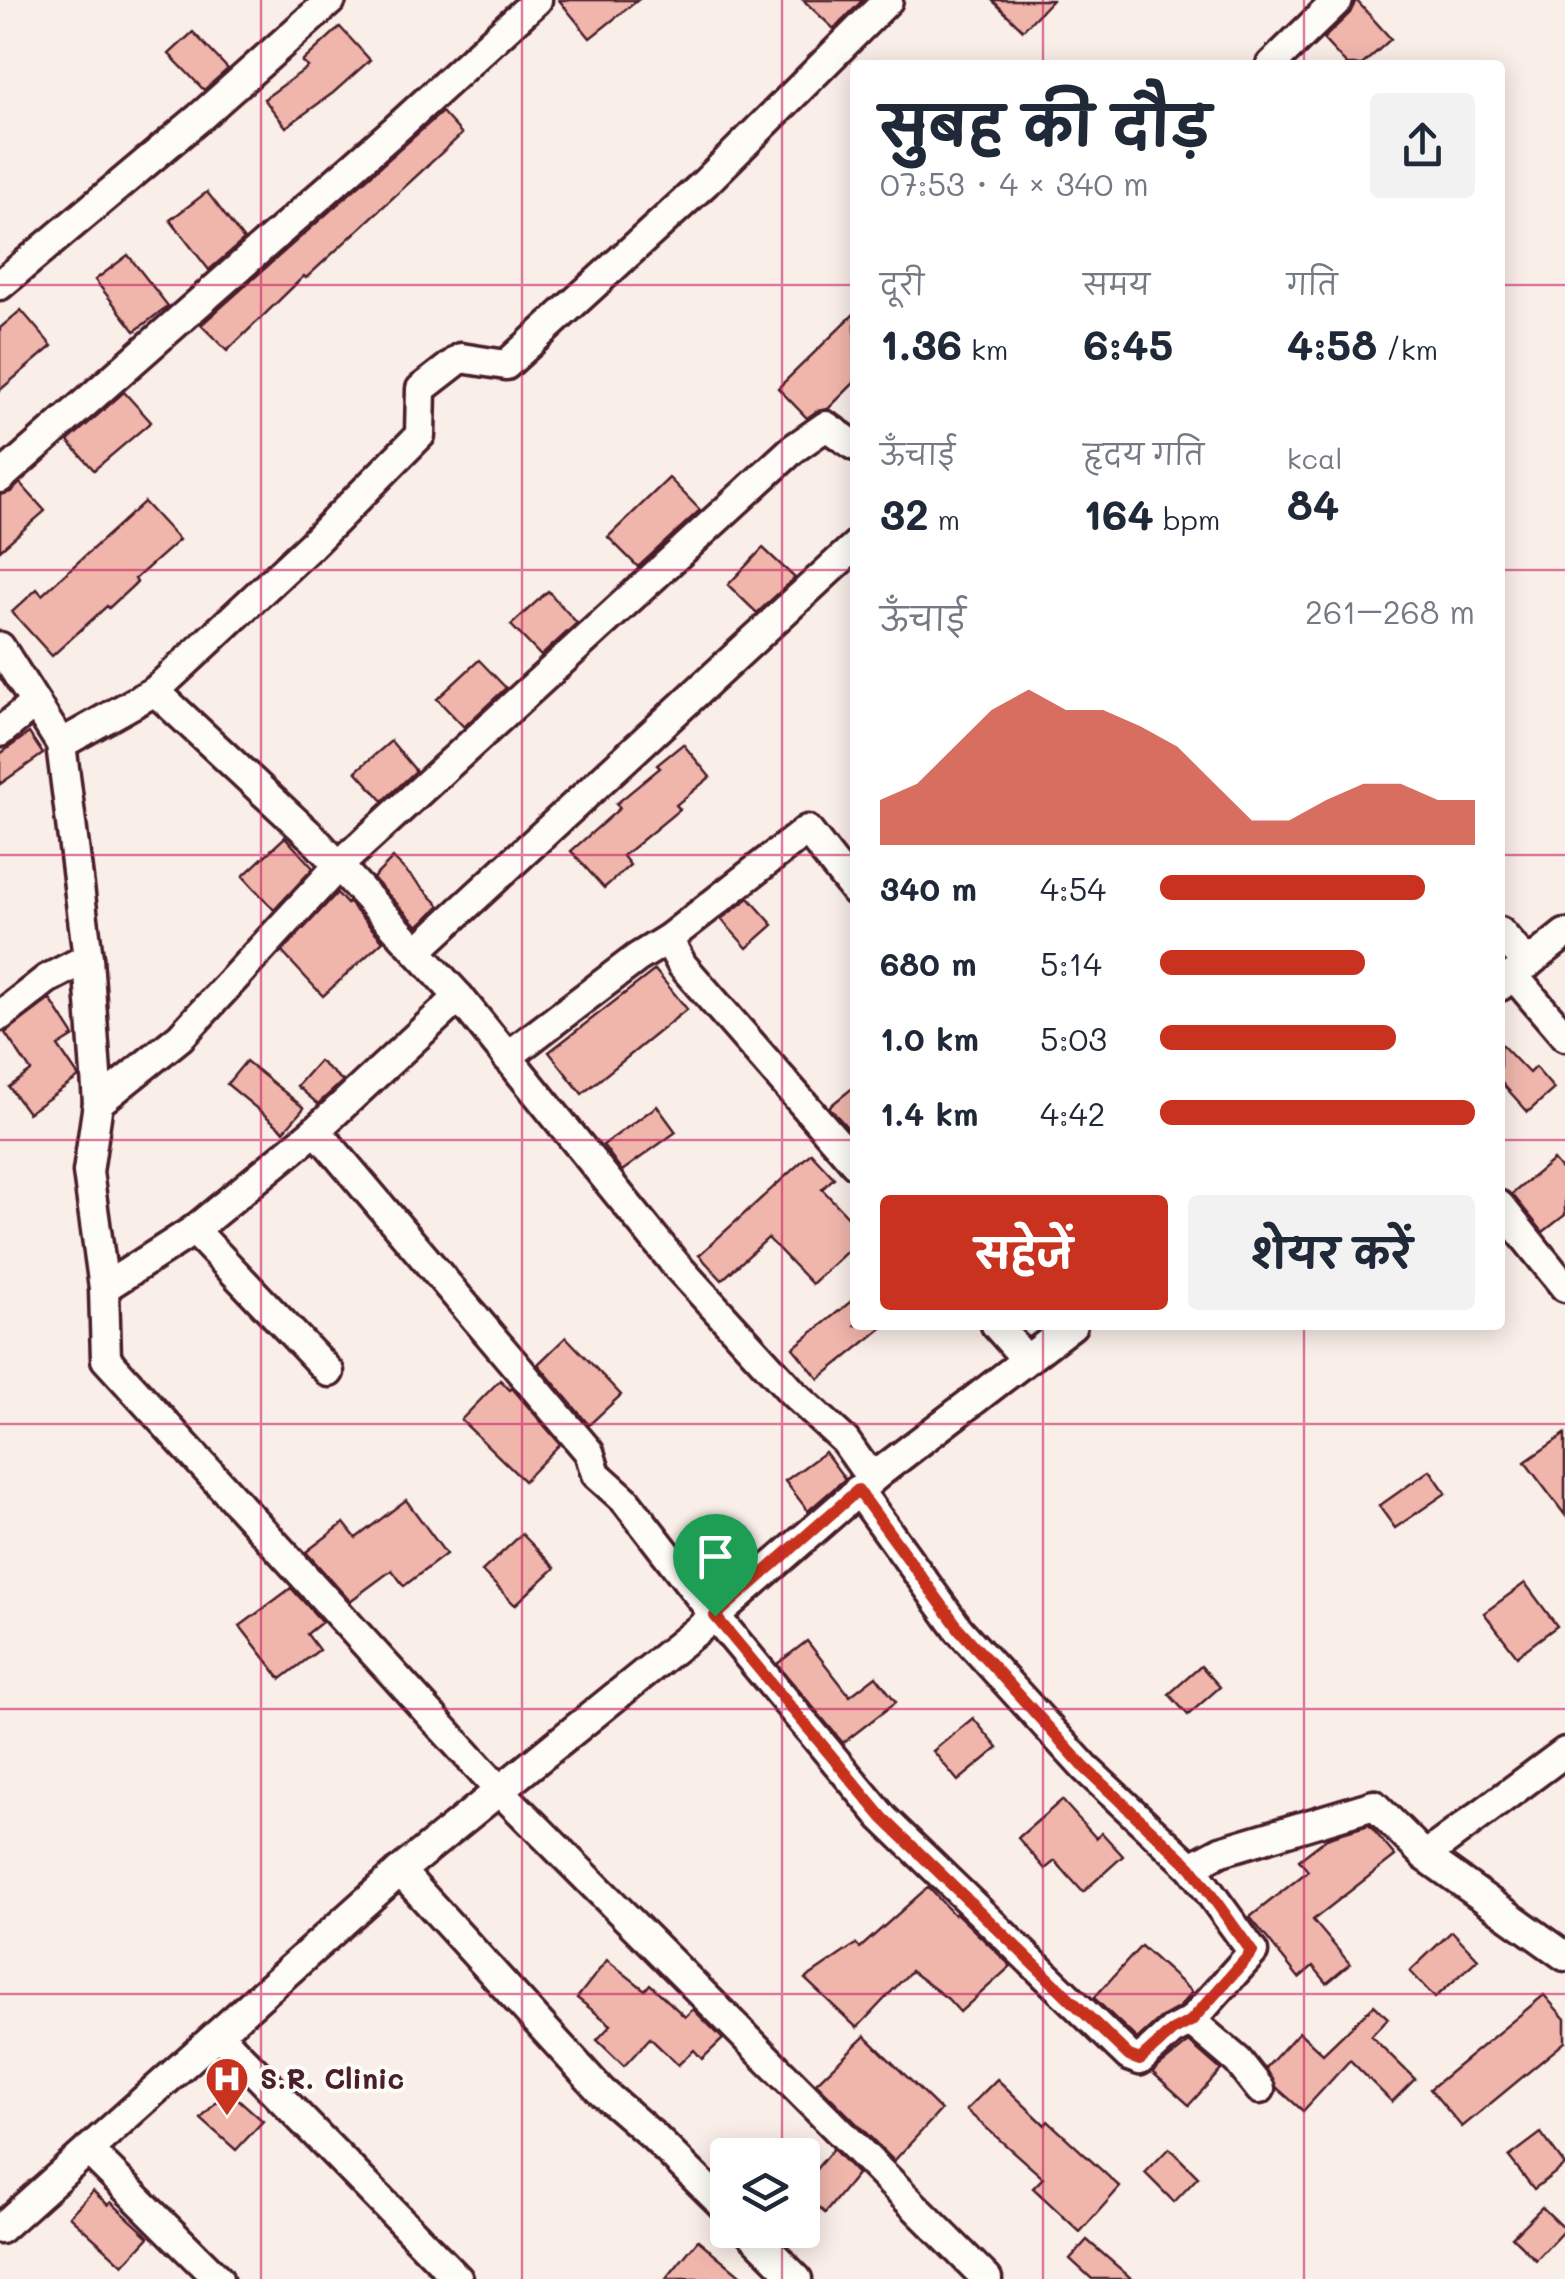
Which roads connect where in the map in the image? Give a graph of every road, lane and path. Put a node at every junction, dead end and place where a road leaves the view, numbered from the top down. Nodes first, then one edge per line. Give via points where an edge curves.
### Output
1 (332, 0) edge
2 (537, 0) edge
3 (888, 0) edge
4 (1338, 0) edge
5 (1275, 60) edge
6 (0, 286) edge
7 (850, 443) edge
8 (0, 478) edge
9 (850, 551) edge
10 (0, 647) edge
11 (154, 690) junction
12 (36, 703) junction
13 (0, 732) edge
14 (62, 744) junction
15 (338, 866) junction
16 (850, 885) edge
17 (1565, 934) edge
18 (668, 939) junction
19 (1505, 947) edge
20 (417, 951) junction
21 (88, 958) junction
22 (1514, 975) edge
23 (459, 997) junction
24 (0, 1016) edge
25 (1565, 1036) edge
26 (507, 1057) junction
27 (98, 1103) junction
28 (316, 1130) junction
29 (850, 1158) edge
30 (1505, 1212) edge
31 (194, 1230) junction
32 (1565, 1286) edge
33 (104, 1288) junction
34 (1000, 1330) edge
35 (1065, 1330) edge
36 (1026, 1359) junction
37 (329, 1372) dead end
38 (868, 1482) junction
39 (715, 1616) junction
40 (1565, 1752) edge
41 (500, 1791) junction
42 (1425, 1856) junction
43 (1191, 1867) junction
44 (400, 1871) junction
45 (1565, 1956) edge
46 (1191, 2021) junction
47 (218, 2034) junction
48 (1260, 2088) dead end
49 (88, 2150) junction
50 (710, 2192) edge
51 (0, 2229) edge
52 (766, 2248) edge
53 (218, 2279) edge
54 (458, 2279) edge
55 (797, 2279) edge
56 (987, 2279) edge

1 - 6 street
2 - 8 street
3 - 11 street via 706,182 506,366 462,358 421,389 420,435
4 - 5 street
7 - 15 street via 826,426 793,449
9 - 20 street
10 - 12 street
11 - 14 street
11 - 15 street
12 - 13 street
12 - 14 street
14 - 21 street
15 - 20 street
15 - 27 street via 180,1037
16 - 18 street via 807,830
17 - 22 street
18 - 26 street
18 - 29 street via 682,964
19 - 22 street
20 - 23 street
21 - 24 street via 47,979
21 - 27 street
22 - 25 street
23 - 26 street
23 - 28 street
26 - 38 street via 676,1266 845,1441
27 - 33 street via 88,1172
28 - 31 street
28 - 39 street via 590,1452 596,1474 625,1500
30 - 32 street
31 - 33 street
31 - 37 street
33 - 41 street via 106,1359
34 - 36 street
35 - 36 street
36 - 38 street
38 - 39 street
38 - 43 street via 960,1630 1085,1768
39 - 41 street
39 - 46 street via 883,1818 1129,2056 1140,2060
40 - 42 street
41 - 44 street
41 - 56 street
42 - 43 street via 1374,1805 1221,1851
42 - 45 street
43 - 46 street via 1252,1952
44 - 47 street
44 - 50 street via 601,2091
46 - 48 street
47 - 49 street
47 - 54 street
49 - 51 street
49 - 53 street
52 - 55 street

